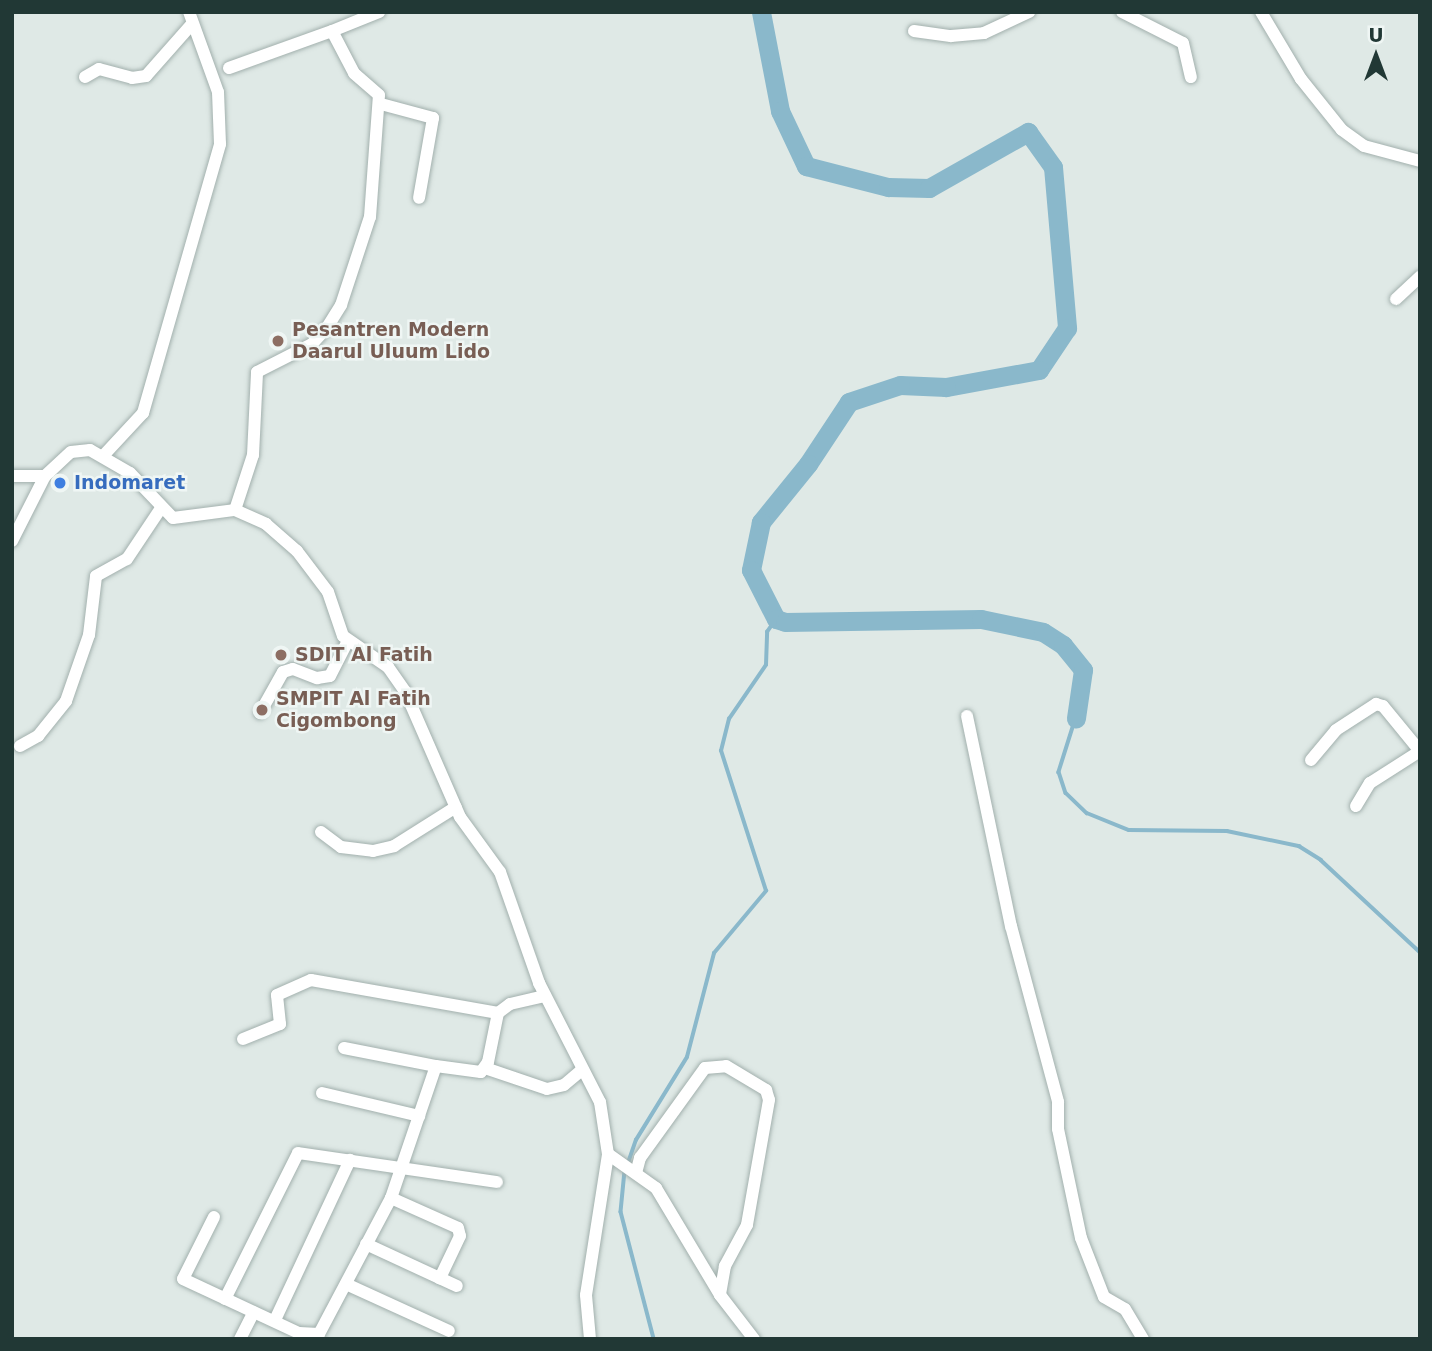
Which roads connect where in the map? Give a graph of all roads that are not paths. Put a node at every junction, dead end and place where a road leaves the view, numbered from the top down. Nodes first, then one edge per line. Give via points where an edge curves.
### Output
1 (379, 12) edge
2 (1029, 12) edge
3 (1122, 12) edge
4 (1261, 12) edge
5 (190, 18) edge
6 (332, 31) junction
7 (914, 31) dead end
8 (229, 68) dead end
9 (85, 76) dead end
10 (1191, 77) dead end
11 (381, 104) junction
12 (1420, 161) edge
13 (419, 198) dead end
14 (1420, 277) edge
15 (1396, 299) dead end
16 (103, 456) junction
17 (12, 475) edge
18 (45, 476) junction
19 (161, 508) junction
20 (236, 510) junction
21 (12, 541) edge
22 (348, 641) junction
23 (260, 713) dead end
24 (967, 716) dead end
25 (20, 746) dead end
26 (1420, 751) edge
27 (1311, 760) dead end
28 (1356, 806) dead end
29 (456, 807) junction
30 (321, 832) dead end
31 (545, 996) junction
32 (498, 1013) junction
33 (243, 1039) dead end
34 (344, 1048) dead end
35 (436, 1066) junction
36 (485, 1068) junction
37 (582, 1070) junction
38 (322, 1093) dead end
39 (419, 1116) junction
40 (612, 1158) junction
41 (351, 1160) junction
42 (402, 1169) junction
43 (635, 1172) junction
44 (497, 1182) dead end
45 (391, 1198) junction
46 (214, 1217) dead end
47 (366, 1244) junction
48 (440, 1278) junction
49 (346, 1284) junction
50 (457, 1286) dead end
51 (720, 1295) junction
52 (225, 1299) junction
53 (254, 1312) junction
54 (275, 1320) junction
55 (449, 1331) dead end
56 (297, 1336) edge
57 (324, 1336) edge
58 (240, 1339) edge
59 (590, 1339) edge
60 (754, 1339) edge
61 (1143, 1339) edge

1 - 6 street
2 - 7 street via 984,33 951,36
3 - 10 street via 1183,43
4 - 12 street via 1301,79 1342,130 1364,146
5 - 9 street via 146,76 132,78 99,69
5 - 16 street via 218,92 220,144 143,413
6 - 8 street
6 - 11 street via 355,73 376,90
11 - 13 street via 433,118
11 - 20 street via 374,203 341,305 313,344 257,372 253,455
14 - 15 street
16 - 18 street via 90,450 71,452
16 - 19 street via 140,482
17 - 18 street
18 - 21 street
19 - 20 street via 183,520
19 - 25 street via 127,559 96,576 89,635 66,701 38,736
20 - 22 street via 265,524 298,551 324,585 338,628
22 - 23 street via 330,676 317,678 293,669 283,672
22 - 29 street via 376,656 405,691
24 - 61 street via 1011,926 1059,1102 1059,1129 1081,1238 1104,1297 1125,1309
26 - 27 street via 1383,706 1376,704 1336,730
26 - 28 street via 1364,788
29 - 30 street via 394,845 373,851 341,847
29 - 31 street via 503,880
31 - 32 street via 510,1004
31 - 37 street
32 - 33 street via 311,980 277,995 280,1024
32 - 36 street
34 - 35 street
35 - 36 street via 475,1073
35 - 39 street
36 - 37 street via 547,1089 564,1084
37 - 40 street via 600,1102
38 - 39 street
39 - 42 street
40 - 43 street
40 - 59 street via 586,1295
41 - 42 street
41 - 52 street via 303,1152 293,1157
41 - 54 street
42 - 44 street
42 - 45 street
43 - 51 street via 656,1188
43 - 51 street via 640,1157 705,1068 726,1066 766,1090 769,1100 747,1225 724,1266
45 - 47 street
45 - 48 street via 458,1228 460,1236
46 - 52 street via 183,1277
47 - 48 street
47 - 49 street
48 - 50 street
49 - 55 street
49 - 57 street
51 - 60 street
52 - 53 street
53 - 54 street
53 - 58 street
54 - 56 street
56 - 57 street

